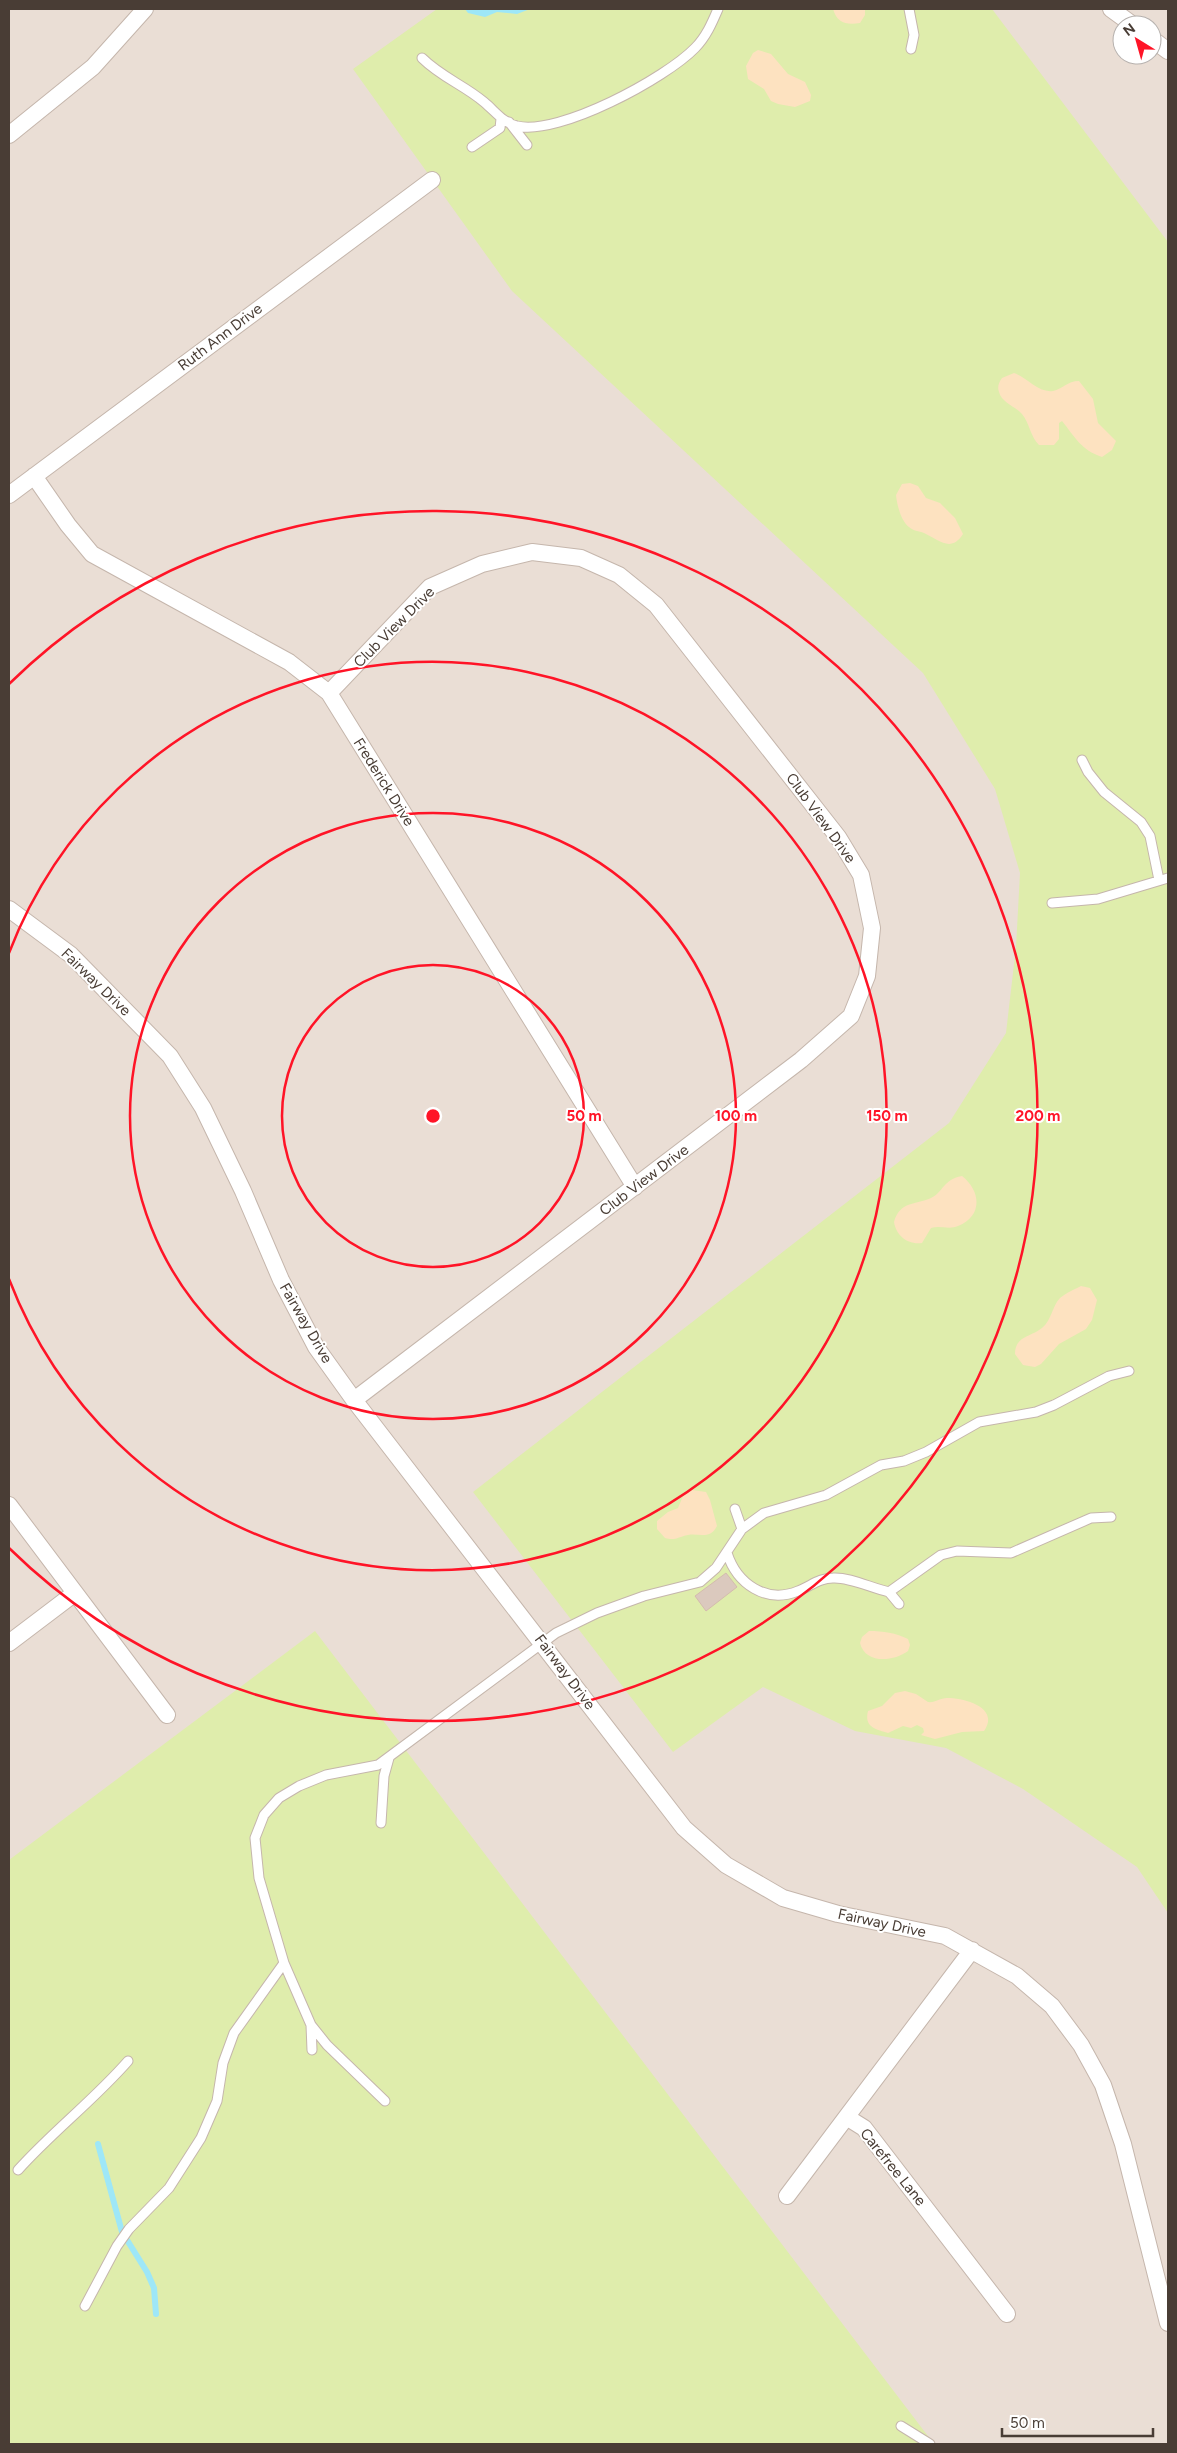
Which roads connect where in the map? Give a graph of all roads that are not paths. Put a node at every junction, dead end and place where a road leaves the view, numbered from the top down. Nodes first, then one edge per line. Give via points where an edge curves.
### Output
1 (145, 9) edge
2 (718, 9) edge
3 (909, 9) edge
4 (911, 49) dead end
5 (422, 58) dead end
6 (505, 121) junction
7 (9, 135) edge
8 (527, 145) dead end
9 (472, 147) dead end
10 (432, 180) dead end
11 (34, 476) junction
12 (9, 495) edge
13 (329, 693) junction
14 (1082, 760) dead end
15 (1164, 879) edge
16 (1052, 903) dead end
17 (9, 909) edge
18 (634, 1187) junction
19 (1129, 1371) dead end
20 (354, 1400) junction
21 (9, 1504) edge
22 (735, 1509) dead end
23 (1111, 1517) dead end
24 (742, 1529) junction
25 (727, 1554) junction
26 (888, 1592) junction
27 (75, 1593) junction
28 (899, 1604) dead end
29 (9, 1643) edge
30 (542, 1643) junction
31 (167, 1715) dead end
32 (389, 1758) junction
33 (381, 1823) dead end
34 (972, 1950) junction
35 (284, 1963) junction
36 (311, 2025) junction
37 (312, 2050) dead end
38 (128, 2061) dead end
39 (385, 2101) dead end
40 (848, 2118) junction
41 (18, 2170) dead end
42 (787, 2196) dead end
43 (85, 2306) dead end
44 (1007, 2314) dead end
45 (1168, 2323) edge
46 (900, 2426) dead end
47 (930, 2444) edge

1 - 7 street via 94,67
2 - 6 lane via 711,27 696,47 676,65 642,87 567,121 542,127 518,126
3 - 4 lane via 914,35
5 - 6 lane via 438,74 484,102
6 - 8 lane
6 - 9 lane
10 - 11 street, Ruth Ann Drive
11 - 12 street, Ruth Ann Drive
11 - 13 street, Frederick Drive via 92,554 289,662
13 - 18 street, Frederick Drive
13 - 18 street, Club View Drive via 430,587 482,564 532,552 581,558 619,575 656,605 838,837 861,875 872,928 867,976 851,1016 801,1060
14 - 15 lane via 1104,792 1141,822 1150,836
15 - 16 lane via 1098,899
17 - 20 street, Fairway Drive via 71,956 170,1056 203,1108 281,1280 316,1346
18 - 20 street, Club View Drive
19 - 24 lane via 1109,1376 1036,1412 979,1422 926,1452 904,1461 881,1465 826,1495 764,1513
20 - 30 street, Fairway Drive
21 - 27 street
22 - 24 lane
23 - 26 lane via 1091,1518 1011,1553 957,1551 942,1555
24 - 25 lane
25 - 26 lane via 741,1580 765,1592 782,1596 821,1579 836,1578
25 - 30 lane via 700,1582 644,1596 597,1613
26 - 28 lane
27 - 29 street
27 - 31 street
30 - 32 lane
30 - 34 street, Fairway Drive via 684,1828 726,1865 783,1898 838,1914 945,1936
32 - 33 lane via 384,1776
32 - 35 lane via 378,1765 326,1775 299,1786 278,1798 264,1815 254,1838 259,1878
34 - 40 street, Carefree Lane
34 - 45 street, Fairway Drive via 1017,1976 1052,2006 1103,2085 1123,2144
35 - 36 lane
35 - 43 lane via 234,2033 223,2063 217,2101 201,2138 169,2188 117,2246
36 - 37 lane
36 - 39 lane
38 - 41 lane
40 - 42 street
40 - 44 street, Carefree Lane via 864,2128
46 - 47 lane

